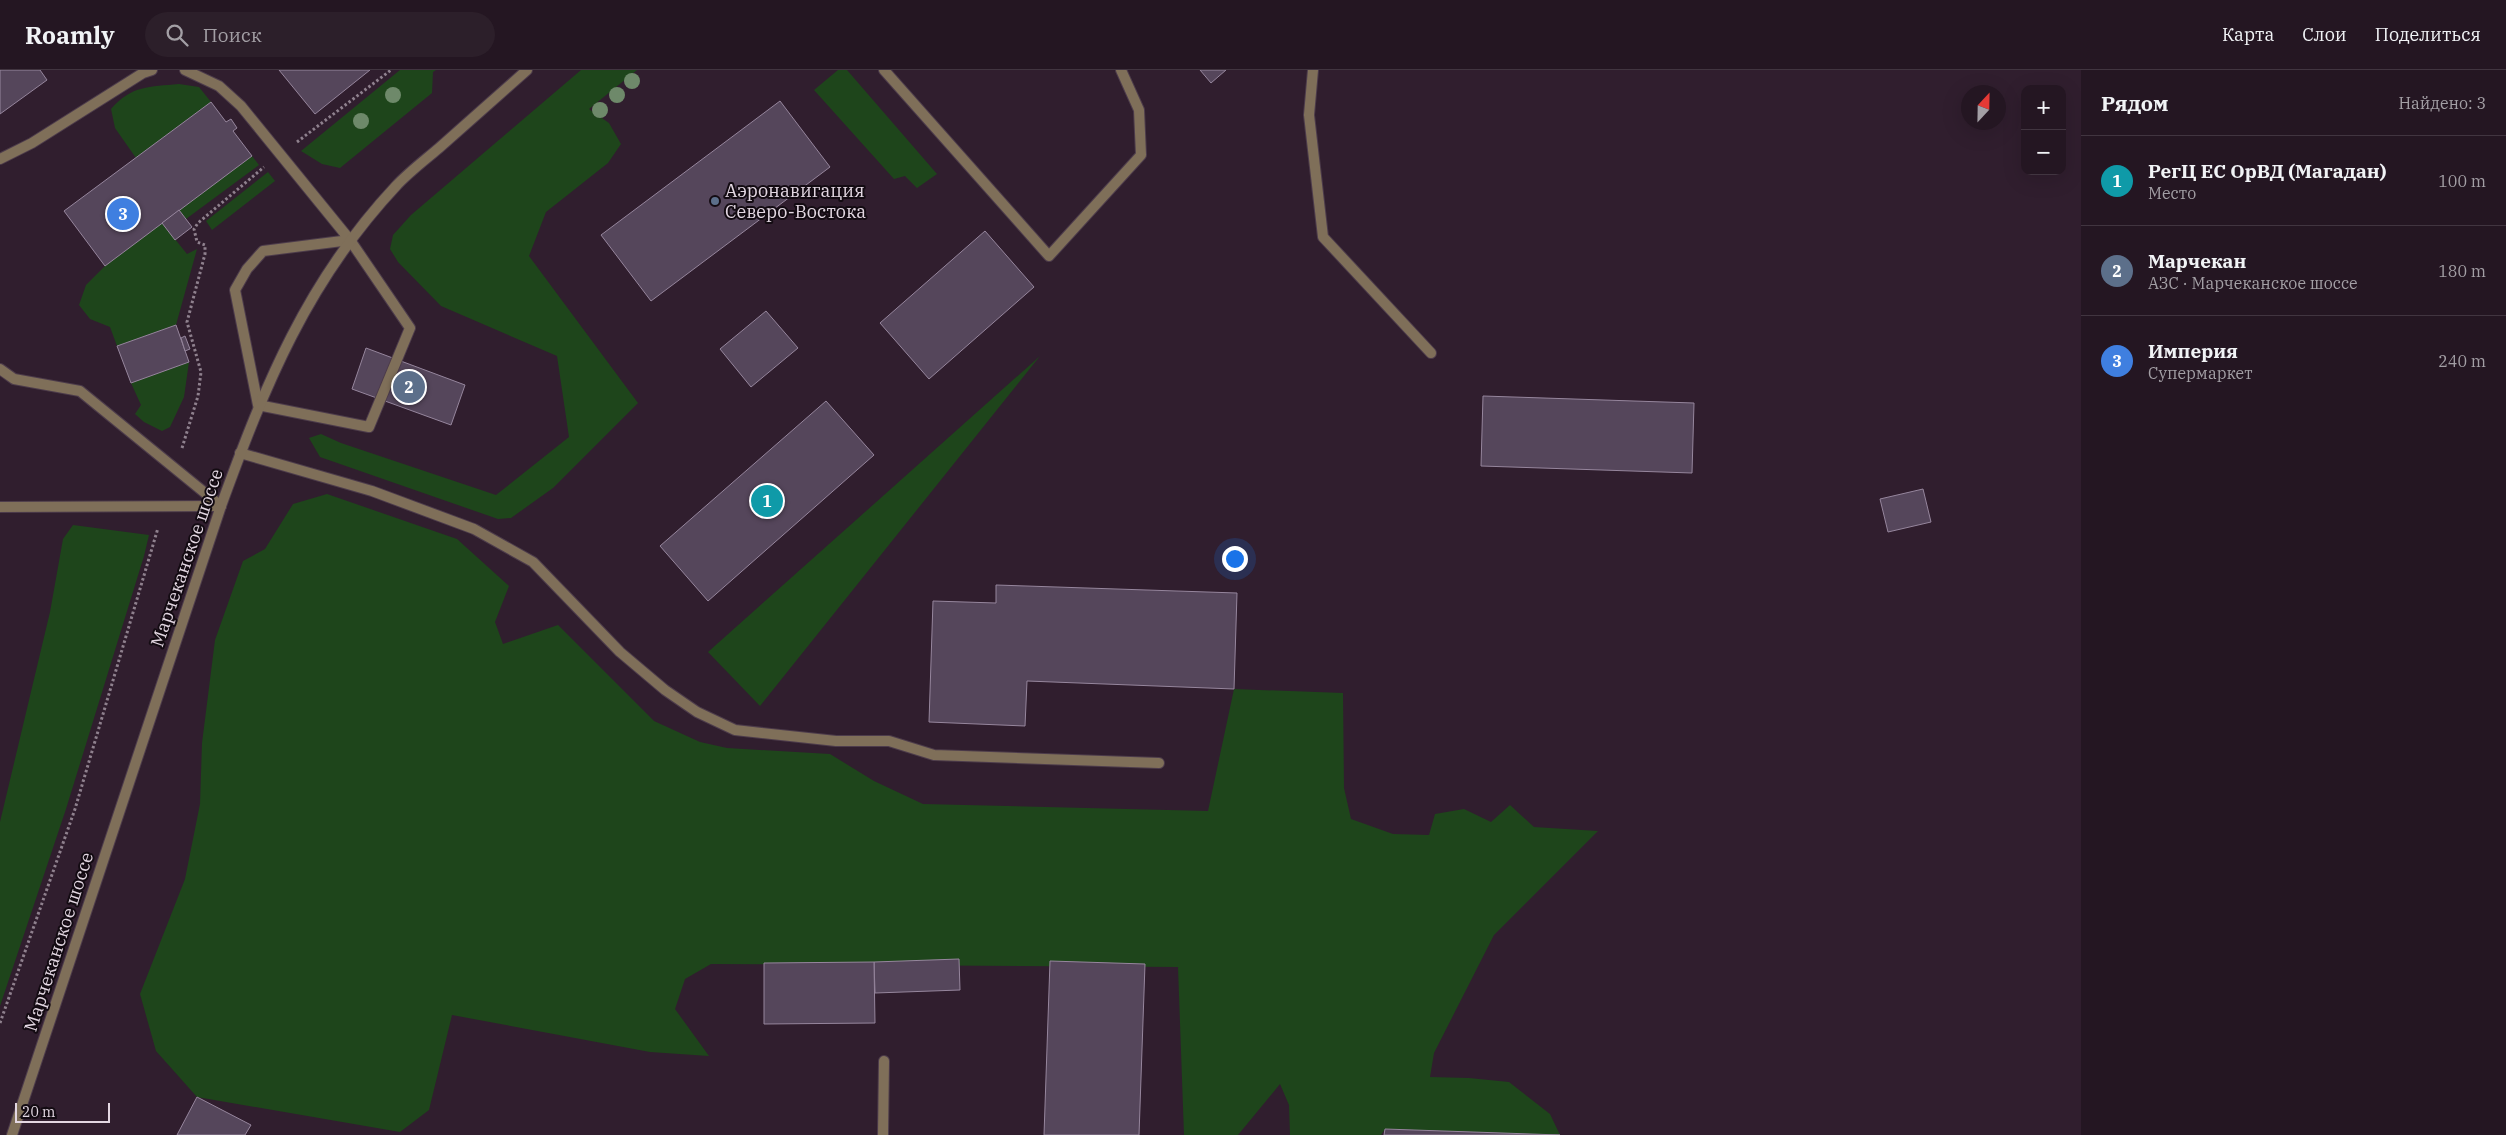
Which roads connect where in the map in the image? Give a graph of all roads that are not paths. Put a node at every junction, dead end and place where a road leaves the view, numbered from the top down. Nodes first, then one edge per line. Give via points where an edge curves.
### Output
1 (152, 70) edge
2 (185, 70) edge
3 (527, 70) edge
4 (884, 70) edge
5 (1121, 70) edge
6 (1313, 70) edge
7 (0, 159) edge
8 (350, 240) junction
9 (1431, 353) dead end
10 (0, 369) edge
11 (258, 405) junction
12 (240, 453) junction
13 (220, 506) junction
14 (0, 507) edge
15 (1159, 763) dead end
16 (884, 1061) dead end
17 (12, 1135) edge
18 (883, 1135) edge

1 - 7 street
2 - 8 street via 229,94
3 - 8 street, Марчеканское шоссе via 398,184
4 - 5 street via 1049,256 1141,155 1139,110
6 - 9 street via 1309,115 1323,237
8 - 11 street, Марчеканское шоссе via 301,315
8 - 11 street via 263,251 235,290
8 - 11 street via 410,328 370,426
10 - 13 street via 14,379 80,391
11 - 12 street, Марчеканское шоссе
12 - 13 street, Марчеканское шоссе
12 - 15 street via 372,491 474,529 534,562 620,652 664,690 697,712 735,730 826,740 889,742 934,755
13 - 14 street
13 - 17 street, Марчеканское шоссе
16 - 18 street

